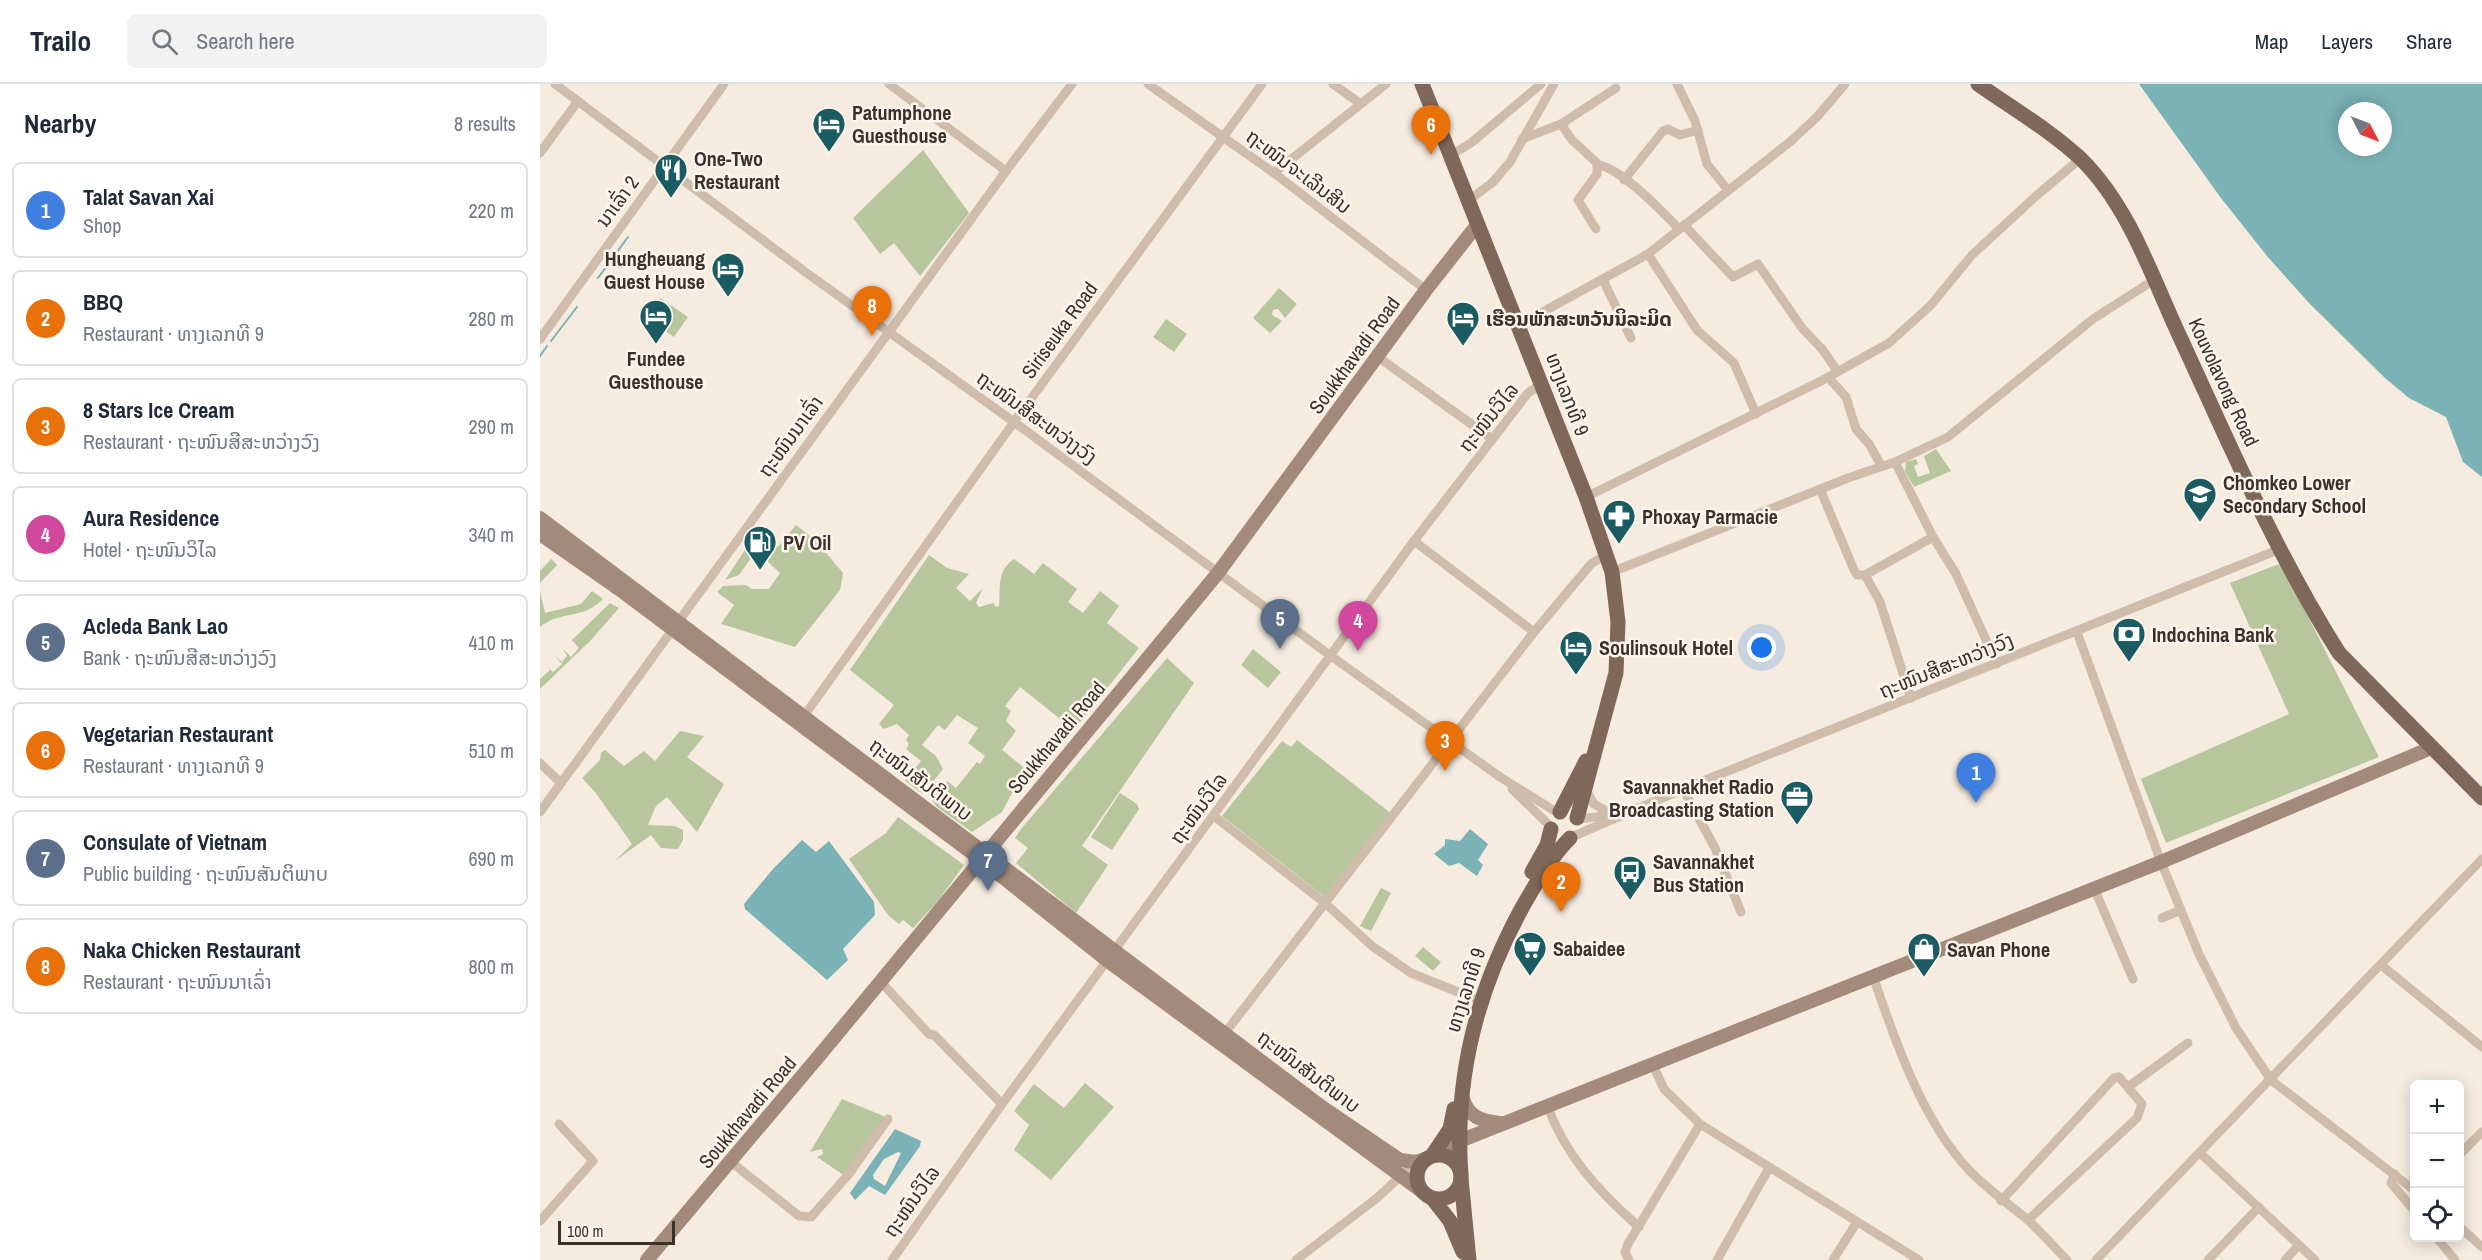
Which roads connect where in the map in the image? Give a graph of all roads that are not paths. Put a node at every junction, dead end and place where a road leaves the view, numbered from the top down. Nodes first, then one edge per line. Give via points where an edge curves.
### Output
1 (555, 84) edge
2 (724, 84) edge
3 (889, 84) edge
4 (1072, 84) edge
5 (1148, 84) edge
6 (1262, 84) edge
7 (1334, 84) edge
8 (1386, 84) edge
9 (1422, 84) edge
10 (1541, 84) edge
11 (1554, 84) edge
12 (1677, 84) edge
13 (1845, 84) edge
14 (1978, 84) edge
15 (1616, 88) dead end
16 (578, 101) junction
17 (1361, 104) junction
18 (1560, 124) junction
19 (1698, 130) junction
20 (1223, 137) junction
21 (1522, 140) junction
22 (540, 153) edge
23 (1451, 155) junction
24 (2080, 159) junction
25 (665, 165) junction
26 (1598, 165) junction
27 (1006, 171) junction
28 (1274, 173) junction
29 (1624, 180) junction
30 (1728, 190) junction
31 (1468, 201) junction
32 (1477, 225) junction
33 (1682, 227) junction
34 (1596, 229) dead end
35 (1648, 254) junction
36 (1603, 280) junction
37 (2154, 280) junction
38 (1425, 290) junction
39 (1519, 325) junction
40 (888, 333) junction
41 (1631, 338) dead end
42 (540, 339) edge
43 (1378, 357) junction
44 (1833, 374) junction
45 (1541, 384) junction
46 (1756, 414) junction
47 (1014, 422) junction
48 (1492, 439) junction
49 (1895, 462) junction
50 (1881, 465) junction
51 (1820, 489) junction
52 (1586, 497) junction
53 (540, 518) edge
54 (540, 534) edge
55 (1933, 537) junction
56 (1414, 541) junction
57 (2280, 549) junction
58 (1607, 554) junction
59 (1611, 572) junction
60 (1218, 573) junction
61 (1865, 575) junction
62 (675, 625) junction
63 (1534, 632) junction
64 (2077, 632) junction
65 (1331, 656) junction
66 (1998, 664) junction
67 (1911, 698) junction
68 (804, 716) junction
69 (1602, 728) junction
70 (1450, 742) junction
71 (2431, 748) junction
72 (540, 763) edge
73 (1500, 777) junction
74 (561, 783) junction
75 (1585, 788) junction
76 (1683, 789) junction
77 (2482, 798) edge
78 (540, 812) edge
79 (1625, 813) junction
80 (1612, 814) junction
81 (1215, 816) junction
82 (1578, 818) junction
83 (1555, 820) junction
84 (1572, 837) junction
85 (983, 855) junction
86 (2482, 859) edge
87 (2160, 862) junction
88 (2094, 888) junction
89 (1326, 904) junction
90 (2181, 910) junction
91 (1741, 912) dead end
92 (2162, 918) dead end
93 (1112, 956) junction
94 (2381, 965) junction
95 (1873, 976) junction
96 (2133, 979) dead end
97 (880, 981) junction
98 (1473, 998) junction
99 (1225, 1034) junction
100 (2188, 1043) dead end
101 (2482, 1047) edge
102 (1652, 1064) junction
103 (1462, 1066) junction
104 (2271, 1080) junction
105 (2128, 1087) junction
106 (1462, 1098) junction
107 (1002, 1104) junction
108 (1548, 1105) junction
109 (888, 1119) dead end
110 (1502, 1123) junction
111 (559, 1124) dead end
112 (1700, 1124) junction
113 (2482, 1132) edge
114 (1460, 1139) junction
115 (2464, 1150) edge
116 (2200, 1153) junction
117 (1428, 1156) junction
118 (731, 1162) junction
119 (1769, 1168) junction
120 (2395, 1174) junction
121 (1399, 1175) junction
122 (1461, 1177) junction
123 (2412, 1188) edge
124 (1427, 1195) junction
125 (2001, 1201) junction
126 (2410, 1205) edge
127 (2259, 1207) junction
128 (2028, 1220) junction
129 (540, 1221) edge
130 (1857, 1222) junction
131 (1639, 1227) junction
132 (2464, 1231) edge
133 (2440, 1242) edge
134 (2298, 1246) junction
135 (2482, 1247) edge
136 (647, 1260) edge
137 (892, 1260) edge
138 (1296, 1260) edge
139 (1468, 1260) edge
140 (1629, 1260) edge
141 (1717, 1260) edge
142 (1833, 1260) edge
143 (1919, 1260) edge
144 (2067, 1260) edge
145 (2096, 1260) edge
146 (2208, 1260) edge
147 (2285, 1260) edge
148 (2315, 1260) edge
149 (2455, 1260) edge

1 - 16 street, ຖະໜົນສີສະຫວ່າງວົງ
2 - 25 street, ນາເລົ່າ 2
3 - 27 street
4 - 27 street, ຖະໜົນນາເລົ່າ
5 - 20 street, ຖະໜົນຈະເລີນສິນ
6 - 20 street, Siriseuka Road
7 - 17 street
8 - 17 street
9 - 23 main road, ທາງເລກທີ 9
10 - 23 street
11 - 21 street
12 - 19 street
13 - 30 street via 1817,117
14 - 24 main road, Kouvolavong Road
15 - 18 street
16 - 22 street
16 - 25 street, ຖະໜົນສີສະຫວ່າງວົງ
17 - 28 street
18 - 21 street
18 - 26 street
19 - 29 street via 1680,135 1668,129 1663,131
19 - 30 street via 1707,164
20 - 28 street, ຖະໜົນຈະເລີນສິນ
20 - 47 street, Siriseuka Road
21 - 31 street via 1493,182
23 - 31 main road, ທາງເລກທີ 9
24 - 37 main road, Kouvolavong Road via 2104,187 2136,239
24 - 44 street via 1972,255 1908,328 1869,356
25 - 40 street, ຖະໜົນສີສະຫວ່າງວົງ
25 - 42 street, ນາເລົ່າ 2
26 - 29 street via 1606,166
26 - 34 street via 1597,174 1578,200
27 - 40 street, ຖະໜົນນາເລົ່າ
28 - 38 street, ຖະໜົນຈະເລີນສິນ
29 - 33 street
30 - 33 street
31 - 32 main road, ທາງເລກທີ 9
32 - 38 street, Soukkhavadi Road
32 - 39 main road, ທາງເລກທີ 9
33 - 35 street
33 - 44 street via 1733,277 1758,264 1822,350
35 - 36 street
35 - 46 street via 1697,330 1734,363
36 - 39 street
36 - 41 street
37 - 49 street via 2093,319 1948,437
37 - 57 main road, Kouvolavong Road
38 - 43 street, Soukkhavadi Road
39 - 45 main road, ທາງເລກທີ 9
40 - 47 street, ຖະໜົນສີສະຫວ່າງວົງ
40 - 62 street, ຖະໜົນນາເລົ່າ
43 - 48 street
43 - 60 street, Soukkhavadi Road
44 - 46 street
44 - 50 street via 1846,397 1856,429
45 - 48 street, ຖະໜົນວິໄລ via 1528,393
45 - 52 main road, ທາງເລກທີ 9
46 - 52 street
47 - 60 street, ຖະໜົນສີສະຫວ່າງວົງ
47 - 68 street, Siriseuka Road
48 - 56 street, ຖະໜົນວິໄລ
49 - 50 street
49 - 55 street
50 - 51 street
51 - 59 street
51 - 61 street via 1854,570 1857,575
52 - 58 main road, ທາງເລກທີ 9
53 - 62 street, ຖະໜົນສັນຕິພາບ
54 - 62 street, ຖະໜົນສັນຕິພາບ
55 - 61 street
55 - 66 street via 1956,574
56 - 63 street
56 - 65 street, ຖະໜົນວິໄລ
57 - 64 street, ຖະໜົນສີສະຫວ່າງວົງ
57 - 71 main road, Kouvolavong Road via 2339,653
58 - 59 main road, ທາງເລກທີ 9
58 - 63 street via 1591,564
59 - 69 main road, ທາງເລກທີ 9 via 1618,654
60 - 65 street, ຖະໜົນສີສະຫວ່າງວົງ
60 - 85 street, Soukkhavadi Road
61 - 67 street via 1880,602
62 - 68 street, ຖະໜົນສັນຕິພາບ
62 - 74 street, ຖະໜົນນາເລົ່າ
62 - 85 street, ຖະໜົນສັນຕິພາບ
63 - 70 street
64 - 66 street, ຖະໜົນສີສະຫວ່າງວົງ
64 - 87 street
65 - 70 street, ຖະໜົນສີສະຫວ່າງວົງ
65 - 81 street, ຖະໜົນວິໄລ
66 - 67 street, ຖະໜົນສີສະຫວ່າງວົງ
67 - 76 street, ຖະໜົນສີສະຫວ່າງວົງ
68 - 85 street, ຖະໜົນສັນຕິພາບ
69 - 75 main road, ທາງເລກທີ 9
69 - 83 main road, ທາງເລກທີ 9
70 - 73 street, ຖະໜົນສີສະຫວ່າງວົງ
70 - 89 street
71 - 77 main road, Kouvolavong Road
71 - 87 street
72 - 74 street
73 - 83 street
73 - 83 street
74 - 78 street, ຖະໜົນນາເລົ່າ
75 - 80 street via 1594,804
75 - 82 main road, ທາງເລກທີ 9
76 - 79 street, ຖະໜົນສີສະຫວ່າງວົງ
76 - 91 street via 1715,848
79 - 80 street
79 - 84 street, ຖະໜົນສີສະຫວ່າງວົງ
80 - 82 street
81 - 89 street
81 - 93 street, ຖະໜົນວິໄລ
82 - 83 main road via 1572,812
82 - 84 main road via 1579,828
83 - 84 main road via 1556,836
83 - 98 main road, ທາງເລກທີ 9 via 1547,844 1494,944
84 - 103 main road, ທາງເລກທີ 9 via 1547,865 1500,947 1480,999
85 - 93 street, ຖະໜົນສັນຕິພາບ
85 - 97 street, Soukkhavadi Road
86 - 94 street
87 - 88 street
87 - 90 street
88 - 95 street
88 - 96 street
89 - 98 street via 1372,946 1412,973
89 - 99 street
90 - 92 street
90 - 104 street via 2236,1028
93 - 99 street, ຖະໜົນສັນຕິພາບ
93 - 107 street, ຖະໜົນວິໄລ
93 - 121 street, ຖະໜົນສັນຕິພາບ
94 - 101 street
94 - 104 street
95 - 102 street
95 - 125 street via 1898,1046 1943,1134 1968,1169
97 - 107 street
97 - 118 street, Soukkhavadi Road
98 - 103 main road, ທາງເລກທີ 9
99 - 117 street, ຖະໜົນສັນຕິພາບ via 1389,1154 1400,1160
100 - 105 street
102 - 108 street
102 - 112 street via 1664,1089
103 - 106 main road, ທາງເລກທີ 9
103 - 117 main road, ທາງເລກທີ 9 via 1450,1129
104 - 116 street
104 - 120 street
105 - 125 street via 2119,1077 2114,1078
105 - 128 street via 2142,1104 2137,1118
106 - 110 street via 1473,1116
106 - 114 main road, ທາງເລກທີ 9
107 - 137 street, ຖະໜົນວິໄລ
108 - 110 street
108 - 131 street via 1571,1156 1612,1204
109 - 118 street via 849,1174 811,1217 799,1216
110 - 114 street
111 - 129 street via 593,1161
112 - 119 street
112 - 131 street
113 - 115 street
114 - 117 street
114 - 122 main road, ທາງເລກທີ 9
116 - 127 street
116 - 145 street
117 - 121 street
117 - 122 main road via 1451,1158
117 - 124 main road, ທາງເລກທີ 9 via 1417,1174 1418,1186
118 - 136 street, Soukkhavadi Road
119 - 130 street
119 - 141 street
120 - 123 street
120 - 126 street via 2391,1183
121 - 124 street, ຖະໜົນສັນຕິພາບ
121 - 138 street via 1377,1198
122 - 124 main road via 1451,1196 1444,1199
122 - 139 main road, ທາງເລກທີ 9
124 - 139 main road, ທາງເລກທີ 9 via 1450,1221
125 - 128 street
127 - 134 street
127 - 146 street
128 - 144 street
130 - 142 street
130 - 143 street
131 - 140 street via 1625,1252
132 - 135 street
133 - 149 street
134 - 147 street
134 - 148 street

